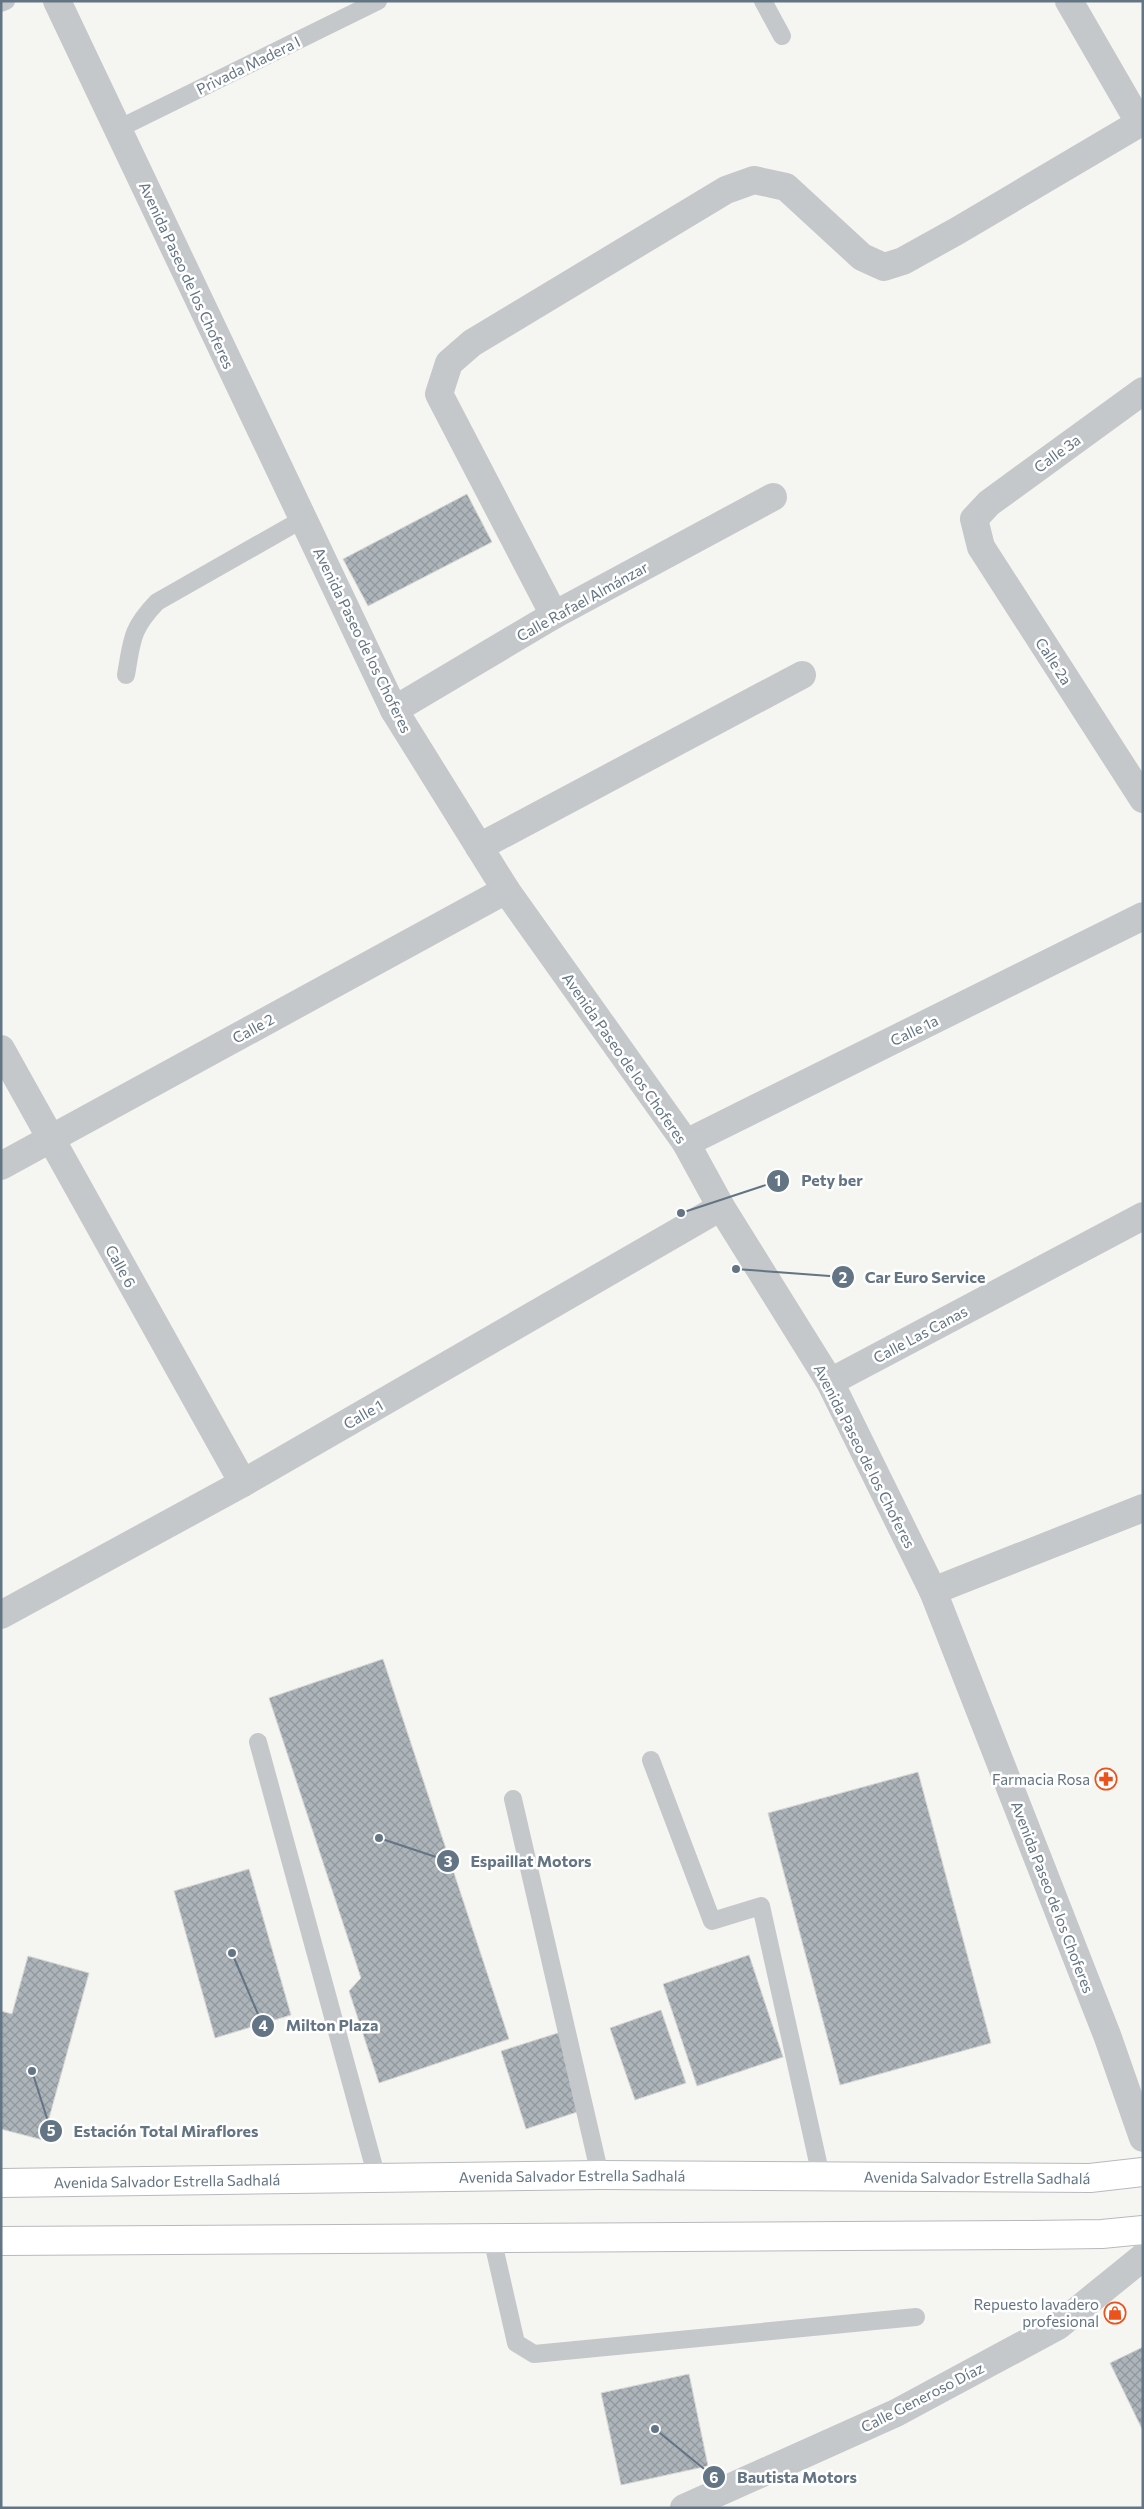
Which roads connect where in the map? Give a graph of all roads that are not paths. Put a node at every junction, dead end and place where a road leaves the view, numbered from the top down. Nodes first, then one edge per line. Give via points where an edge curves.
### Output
1 (6, 1) edge
2 (57, 1) edge
3 (378, 1) edge
4 (763, 1) edge
5 (1068, 1) edge
6 (1, 3) edge
7 (782, 36) dead end
8 (1141, 121) edge
9 (118, 129) junction
10 (1143, 391) edge
11 (772, 496) dead end
12 (304, 519) junction
13 (974, 519) joint
14 (554, 615) junction
15 (802, 675) dead end
16 (126, 676) dead end
17 (394, 710) junction
18 (1143, 799) edge
19 (479, 847) junction
20 (506, 890) junction
21 (1143, 916) edge
22 (1, 1049) edge
23 (50, 1139) junction
24 (686, 1144) junction
25 (1, 1166) edge
26 (721, 1207) junction
27 (1143, 1216) edge
28 (830, 1382) junction
29 (243, 1483) junction
30 (1143, 1508) edge
31 (933, 1591) junction
32 (1, 1615) edge
33 (258, 1742) dead end
34 (651, 1760) dead end
35 (514, 1799) dead end
36 (1143, 2138) edge
37 (1143, 2172) edge
38 (600, 2175) junction
39 (821, 2176) junction
40 (377, 2178) junction
41 (1, 2182) edge
42 (1143, 2230) edge
43 (492, 2238) junction
44 (1, 2241) edge
45 (1143, 2257) edge
46 (916, 2317) dead end
47 (684, 2508) edge

1 - 6 lane
2 - 9 street, Avenida Paseo de los Choferes
3 - 9 lane, Privada Madera I
4 - 7 lane
5 - 8 street
8 - 14 street via 957,231 903,261 884,267 862,258 786,187 754,180 726,190 472,343 449,363 439,394
9 - 12 street, Avenida Paseo de los Choferes
10 - 13 street, Calle 3a via 988,503
11 - 14 street, Calle Rafael Almánzar
12 - 16 lane via 157,602 140,620 132,641
12 - 17 street, Avenida Paseo de los Choferes
13 - 18 street, Calle 2a via 981,546
14 - 17 street, Calle Rafael Almánzar
15 - 19 street
17 - 19 street, Avenida Paseo de los Choferes
19 - 20 street, Avenida Paseo de los Choferes
20 - 23 street, Calle 2
20 - 24 street, Avenida Paseo de los Choferes
21 - 24 street, Calle 1a
22 - 23 street, Calle 6
23 - 25 street, Calle 2
23 - 29 street, Calle 6
24 - 26 street, Avenida Paseo de los Choferes
26 - 28 street, Avenida Paseo de los Choferes
26 - 29 street, Calle 1
27 - 28 street, Calle Las Canas
28 - 31 street, Avenida Paseo de los Choferes
29 - 32 street, Calle 1
30 - 31 street
31 - 36 street, Avenida Paseo de los Choferes via 1107,2035
33 - 40 lane
34 - 39 lane via 712,1921 761,1906
35 - 38 lane
37 - 39 highway, Avenida Salvador Estrella Sadhalá via 1090,2178
38 - 39 highway, Avenida Salvador Estrella Sadhalá
38 - 40 highway, Avenida Salvador Estrella Sadhalá
40 - 41 highway, Avenida Salvador Estrella Sadhalá
42 - 43 highway via 1049,2235
43 - 44 highway
43 - 46 lane via 516,2343 534,2354
45 - 47 street, Calle Generoso Díaz via 1058,2326 896,2413

